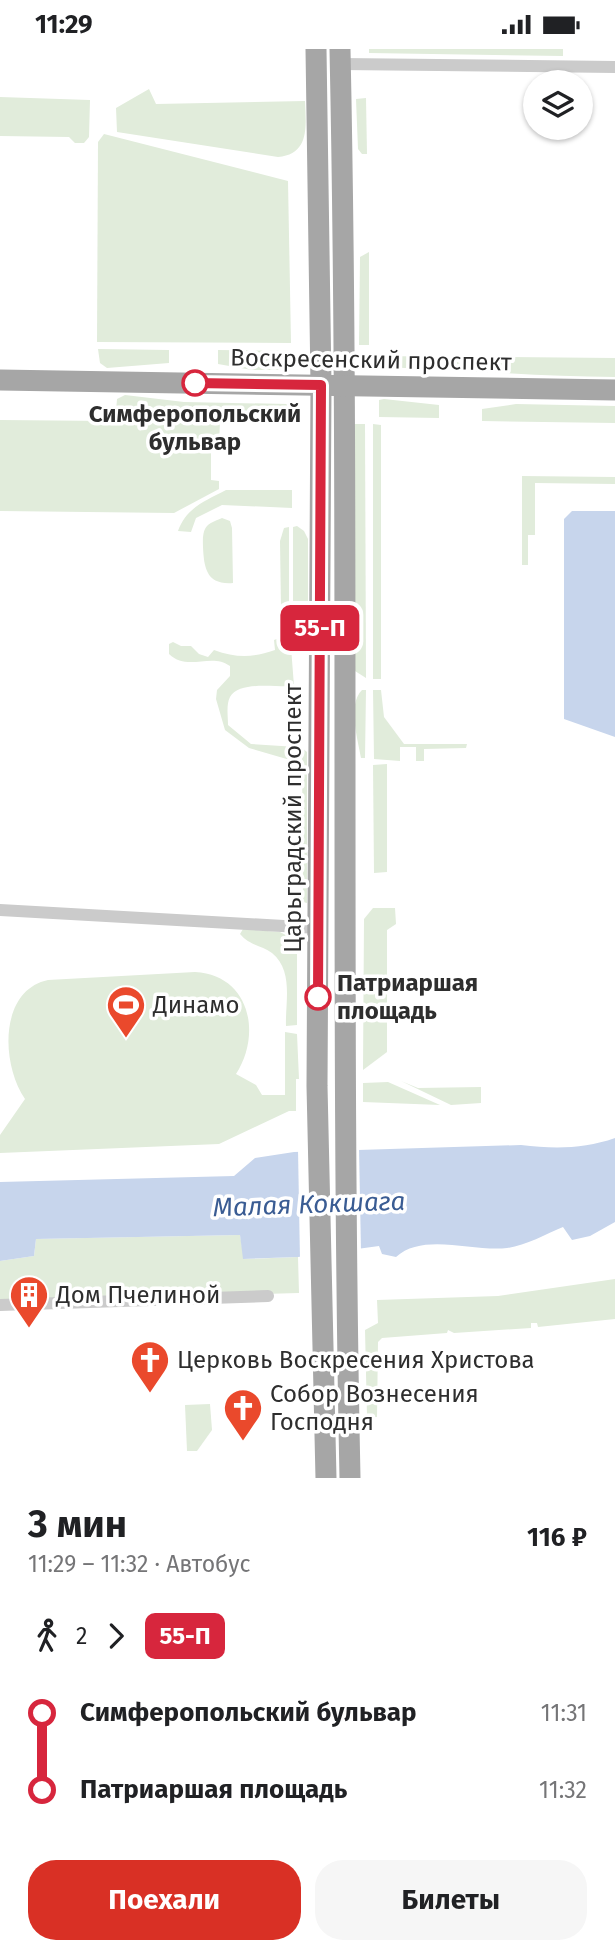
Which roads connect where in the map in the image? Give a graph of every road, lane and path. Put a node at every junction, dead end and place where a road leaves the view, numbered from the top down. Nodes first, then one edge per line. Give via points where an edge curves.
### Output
1 (316, 49) edge
2 (340, 57) edge
3 (615, 68) edge
4 (0, 380) edge
5 (321, 385) junction
6 (346, 386) junction
7 (615, 390) edge
8 (0, 911) edge
9 (318, 928) junction
10 (268, 1296) dead end
11 (0, 1305) edge
12 (326, 1478) edge
13 (350, 1478) edge

1 - 5 main road, Царьградский проспект
2 - 3 street
2 - 6 main road
4 - 5 main road, Воскресенский проспект
5 - 6 main road, Воскресенский проспект
5 - 9 main road, Царьградский проспект
6 - 7 main road, Воскресенский проспект
6 - 13 main road
8 - 9 street
9 - 12 main road, Царьградский проспект
10 - 11 street

